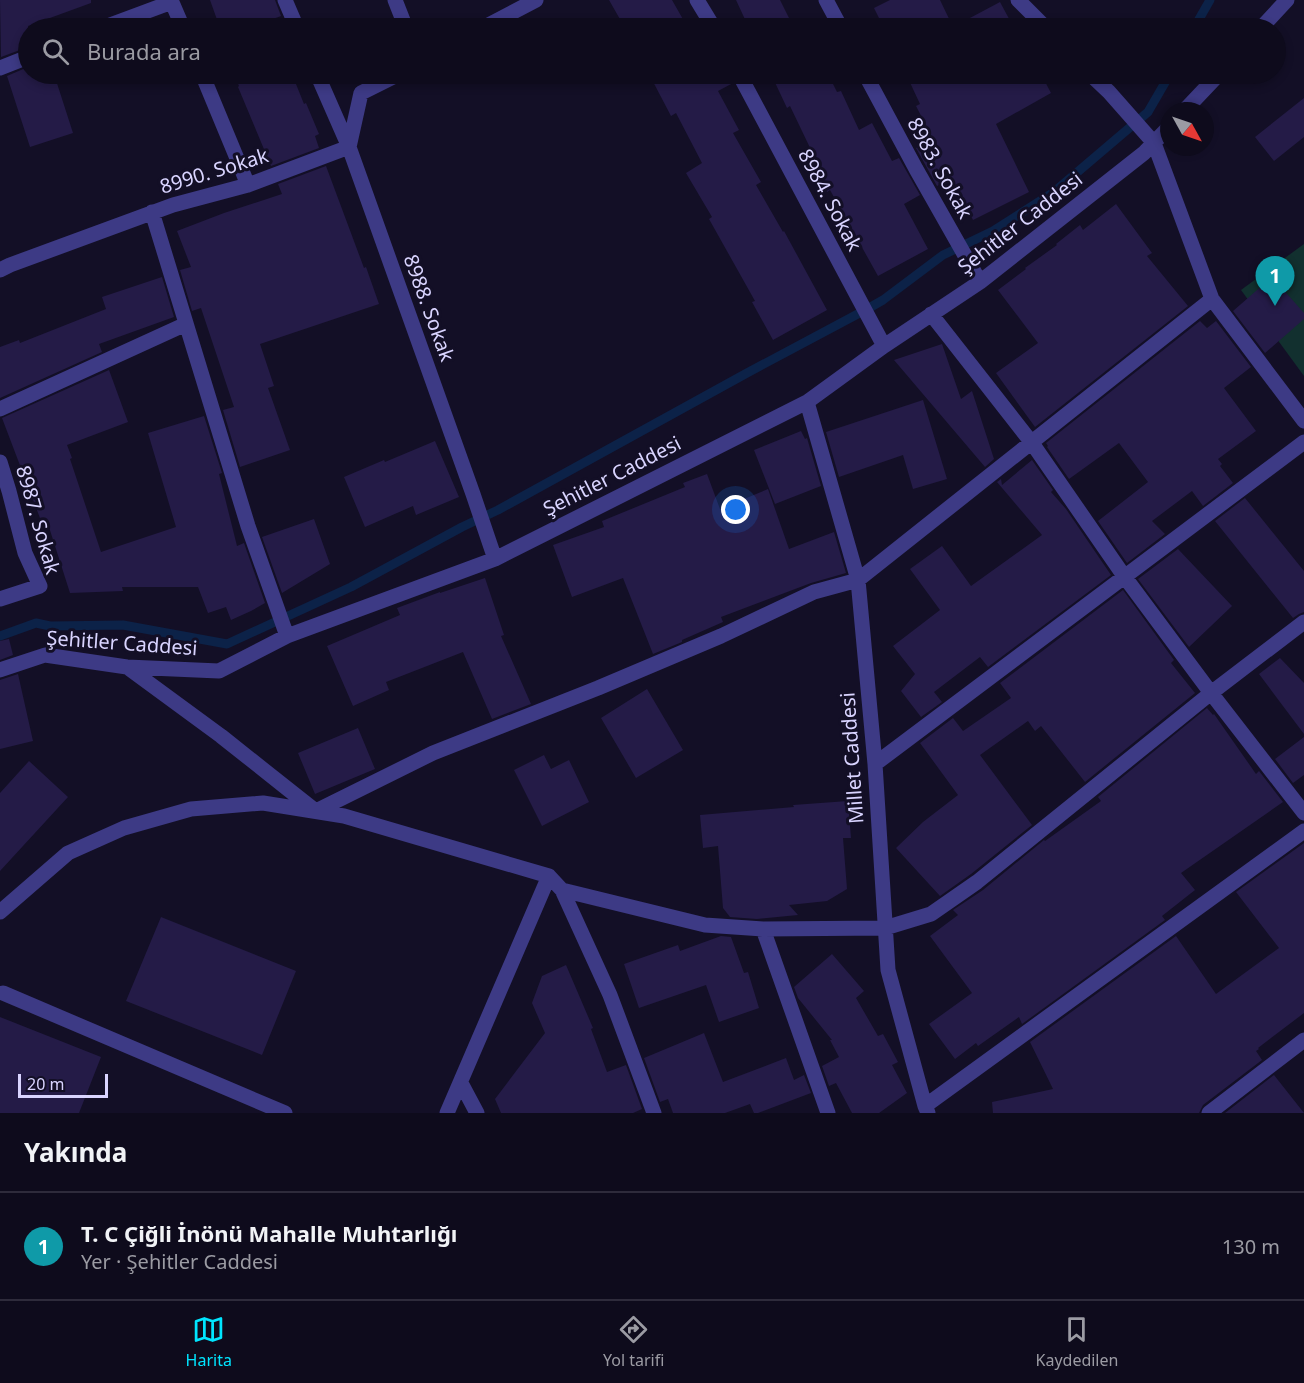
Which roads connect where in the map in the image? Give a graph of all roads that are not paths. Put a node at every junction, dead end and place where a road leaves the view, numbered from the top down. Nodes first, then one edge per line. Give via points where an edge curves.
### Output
1 (285, 0) edge
2 (395, 0) edge
3 (536, 0) edge
4 (697, 0) edge
5 (826, 0) edge
6 (1018, 0) edge
7 (1287, 0) edge
8 (171, 1) edge
9 (128, 18) edge
10 (179, 18) edge
11 (293, 18) edge
12 (402, 18) edge
13 (502, 18) edge
14 (708, 18) edge
15 (836, 18) edge
16 (1036, 18) edge
17 (1270, 18) edge
18 (18, 61) edge
19 (0, 68) edge
20 (206, 84) edge
21 (321, 84) edge
22 (379, 84) edge
23 (745, 84) edge
24 (870, 84) edge
25 (1101, 84) edge
26 (1210, 84) edge
27 (1193, 102) edge
28 (1160, 137) edge
29 (1154, 143) junction
30 (349, 147) junction
31 (248, 186) junction
32 (152, 212) junction
33 (0, 270) edge
34 (980, 282) junction
35 (1212, 299) junction
36 (931, 314) junction
37 (186, 324) junction
38 (884, 346) junction
39 (807, 402) junction
40 (0, 409) edge
41 (1304, 421) edge
42 (1304, 442) edge
43 (1032, 443) junction
44 (0, 462) edge
45 (495, 559) junction
46 (1124, 576) junction
47 (858, 580) junction
48 (0, 599) edge
49 (1304, 622) edge
50 (287, 635) junction
51 (127, 667) junction
52 (0, 670) edge
53 (1211, 693) junction
54 (875, 764) junction
55 (316, 811) junction
56 (1304, 813) edge
57 (1304, 831) edge
58 (549, 876) junction
59 (562, 890) junction
60 (0, 912) edge
61 (885, 928) junction
62 (763, 929) junction
63 (3, 993) dead end
64 (1304, 1040) edge
65 (461, 1083) junction
66 (926, 1110) edge
67 (285, 1113) edge
68 (447, 1113) edge
69 (477, 1113) edge
70 (654, 1113) edge
71 (828, 1113) edge
72 (1209, 1113) edge

1 - 11 street
2 - 12 street
3 - 13 street
4 - 14 street
5 - 15 street
6 - 16 street
7 - 17 street
8 - 9 street
8 - 10 street
18 - 19 street
20 - 31 street
21 - 30 street, 8988. Sokak
22 - 30 street via 361,93
23 - 38 street, 8984. Sokak
24 - 34 street, 8983. Sokak
25 - 29 street
26 - 27 street
28 - 29 street, Şehitler Caddesi
29 - 34 street, Şehitler Caddesi
29 - 35 street
30 - 31 street, 8990. Sokak
30 - 45 street, 8988. Sokak
31 - 32 street, 8990. Sokak
32 - 33 street, 8990. Sokak
32 - 37 street
34 - 36 street, Şehitler Caddesi
35 - 41 street
35 - 43 street
36 - 38 street, Şehitler Caddesi
36 - 43 street
37 - 40 street
37 - 50 street via 248,526
38 - 39 street, Şehitler Caddesi
39 - 45 street, Şehitler Caddesi
39 - 47 street, Millet Caddesi
42 - 46 street
43 - 46 street
43 - 47 street
44 - 48 street, 8987. Sokak via 26,553 40,586
45 - 50 street, Şehitler Caddesi
46 - 53 street
46 - 54 street
47 - 54 street, Millet Caddesi
47 - 55 street via 814,592 598,688 433,753
49 - 53 street
50 - 51 street, Şehitler Caddesi via 219,671
51 - 52 street, Şehitler Caddesi via 45,655
51 - 55 street
53 - 56 street
53 - 61 street via 977,882 931,914
54 - 61 street, Millet Caddesi
55 - 58 street
55 - 60 street via 263,803 191,809 124,828 68,853
57 - 66 street
58 - 59 street
58 - 65 street
59 - 62 street via 705,926
59 - 70 street via 610,995
61 - 62 street
61 - 66 street, Millet Caddesi via 888,970
62 - 71 street
63 - 67 street
64 - 72 street
65 - 68 street
65 - 69 street

